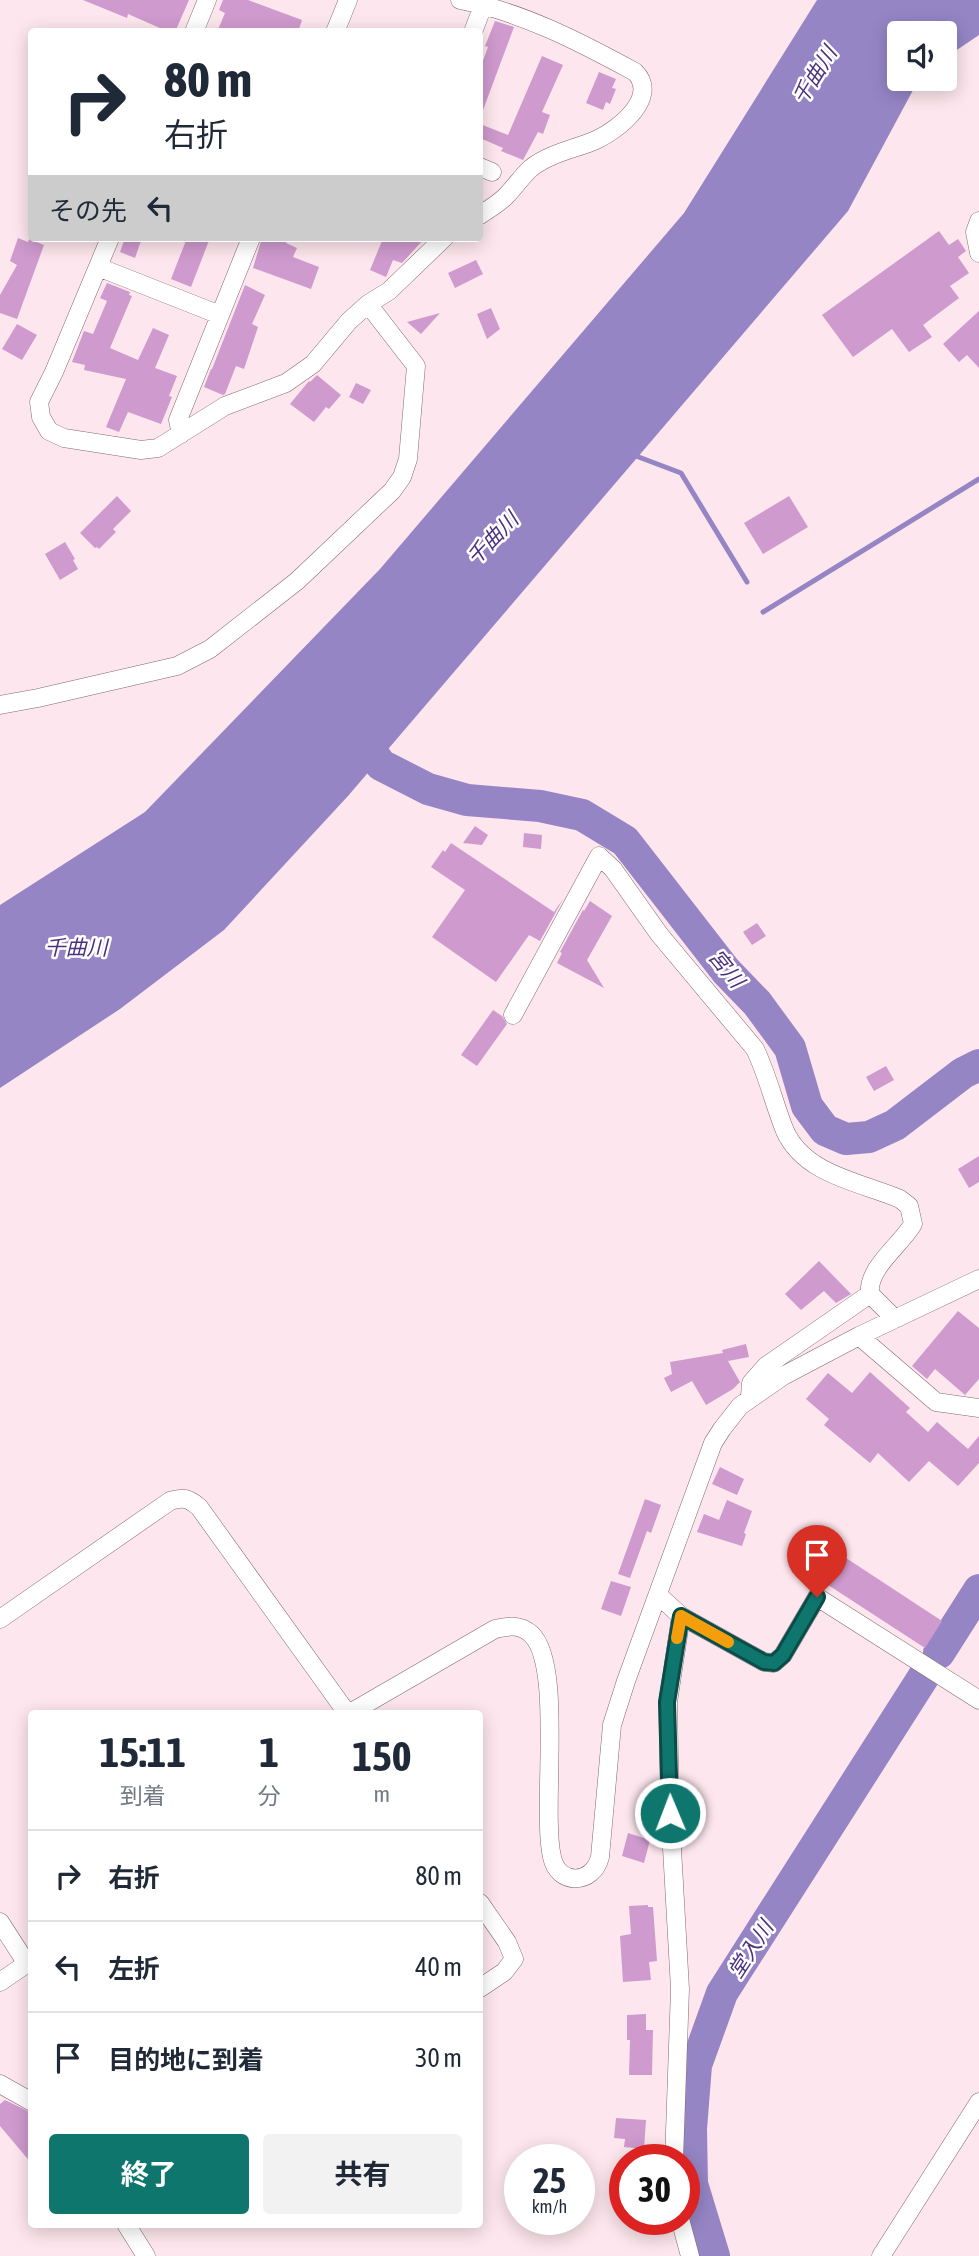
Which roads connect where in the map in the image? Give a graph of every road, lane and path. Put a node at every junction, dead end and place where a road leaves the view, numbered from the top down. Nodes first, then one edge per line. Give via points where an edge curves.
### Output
1 (207, 0) edge
2 (348, 0) edge
3 (460, 0) edge
4 (484, 2) edge
5 (196, 28) edge
6 (337, 28) edge
7 (474, 28) edge
8 (483, 213) edge
9 (979, 221) edge
10 (108, 242) edge
11 (249, 242) edge
12 (440, 242) edge
13 (979, 253) edge
14 (98, 267) junction
15 (368, 304) junction
16 (220, 315) junction
17 (181, 434) junction
18 (0, 705) edge
19 (513, 1015) dead end
20 (979, 1279) edge
21 (870, 1294) junction
22 (895, 1318) junction
23 (859, 1336) junction
24 (750, 1397) junction
25 (979, 1408) edge
26 (658, 1595) junction
27 (681, 1616) junction
28 (0, 1619) edge
29 (979, 1700) edge
30 (346, 1710) edge
31 (353, 1710) edge
32 (483, 1907) edge
33 (0, 1922) edge
34 (28, 1961) edge
35 (28, 1963) edge
36 (0, 1982) edge
37 (483, 1986) edge
38 (0, 2084) edge
39 (28, 2100) edge
40 (979, 2102) edge
41 (674, 2144) edge
42 (132, 2228) edge
43 (684, 2235) edge
44 (146, 2256) edge
45 (690, 2256) edge
46 (881, 2256) edge

1 - 5 street
2 - 6 street
3 - 4 street
4 - 7 street
4 - 8 street via 622,65 641,78 643,87 639,106 615,128 532,168
9 - 13 street via 975,232
10 - 14 street
11 - 16 street
12 - 15 street
14 - 16 street
14 - 17 street via 39,402 41,417 49,431 64,438 141,450 158,448
15 - 17 street via 313,364 286,383 225,406
15 - 18 street via 416,366 408,459 392,491 297,581 210,649 177,666
16 - 17 street via 178,420
19 - 21 street via 599,856 754,1049 796,1150 825,1171 909,1206 913,1224 872,1275
20 - 22 street
21 - 22 street
21 - 24 street via 766,1366 751,1383
22 - 23 street
23 - 24 street
23 - 25 street via 936,1402
24 - 26 street via 713,1443
26 - 27 street
26 - 31 street via 612,1725 600,1857 584,1877 563,1875 551,1855 549,1693 532,1635 513,1626 495,1629
27 - 29 street via 764,1662 774,1663 817,1597
27 - 41 street via 667,1702 680,1989
28 - 30 street via 182,1497 199,1507
32 - 37 street via 514,1959
33 - 34 street
35 - 36 street
38 - 39 street
40 - 46 street
42 - 44 street
43 - 45 street

